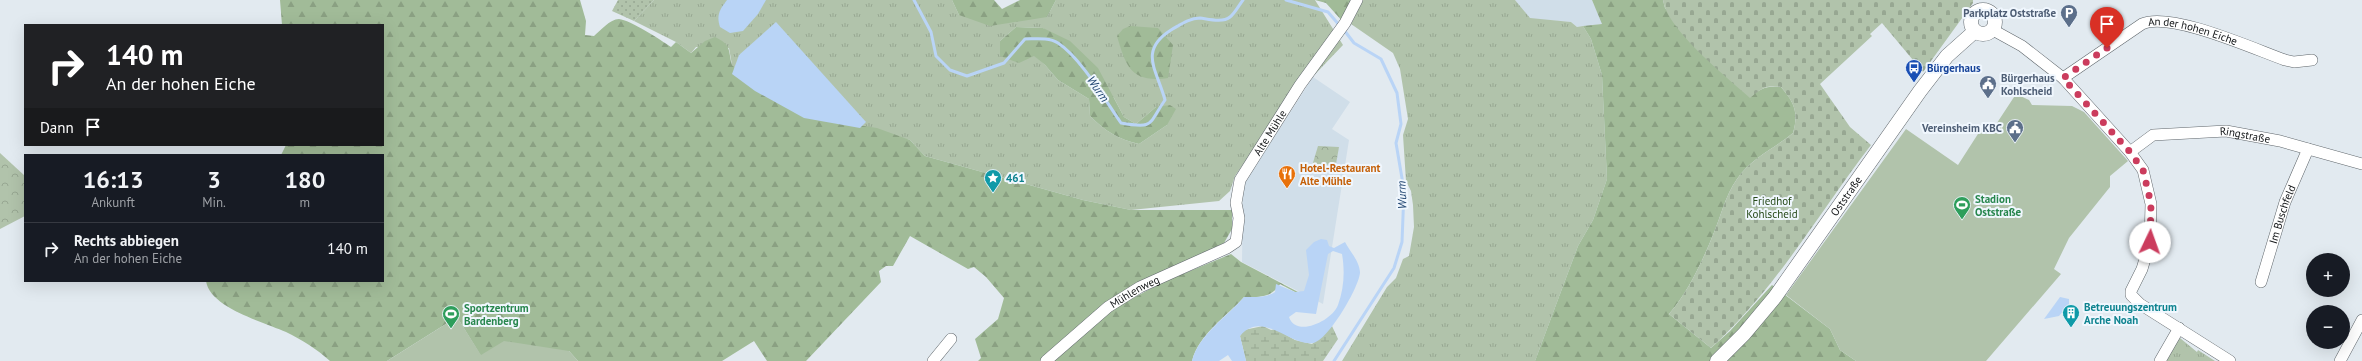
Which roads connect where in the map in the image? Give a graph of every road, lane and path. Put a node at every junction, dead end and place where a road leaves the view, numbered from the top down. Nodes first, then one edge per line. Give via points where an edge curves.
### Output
1 (1357, 0) edge
2 (1989, 5) edge
3 (1993, 30) junction
4 (1975, 31) junction
5 (2312, 60) dead end
6 (2063, 78) junction
7 (2308, 149) junction
8 (2130, 152) junction
9 (2362, 164) edge
10 (1236, 242) joint
11 (2261, 282) dead end
12 (2362, 320) edge
13 (2179, 328) junction
14 (951, 339) dead end
15 (934, 361) edge
16 (1046, 361) edge
17 (1717, 361) edge
18 (2160, 361) edge
19 (2230, 361) edge
20 (2340, 361) edge

1 - 10 street, Alte Mühle via 1345,23 1300,85 1240,180 1236,203
2 - 3 street via 1995,19
2 - 4 street via 1974,15 1971,23
3 - 4 street via 1986,34
3 - 6 street via 2022,46
4 - 17 street, Oststraße via 1948,56 1920,91 1775,297
5 - 6 street, An der hohen Eiche via 2285,60 2183,24 2157,20 2142,24
6 - 8 street
7 - 8 street, Ringstraße via 2241,133 2210,131 2153,135
7 - 9 street, Ringstraße
7 - 11 street, Im Buschfeld via 2285,202
8 - 13 street via 2143,170 2151,204 2147,255 2131,295 2140,304
10 - 16 street, Mühlenweg via 1140,287 1108,307
12 - 20 street
13 - 18 street
13 - 19 street
14 - 15 street

